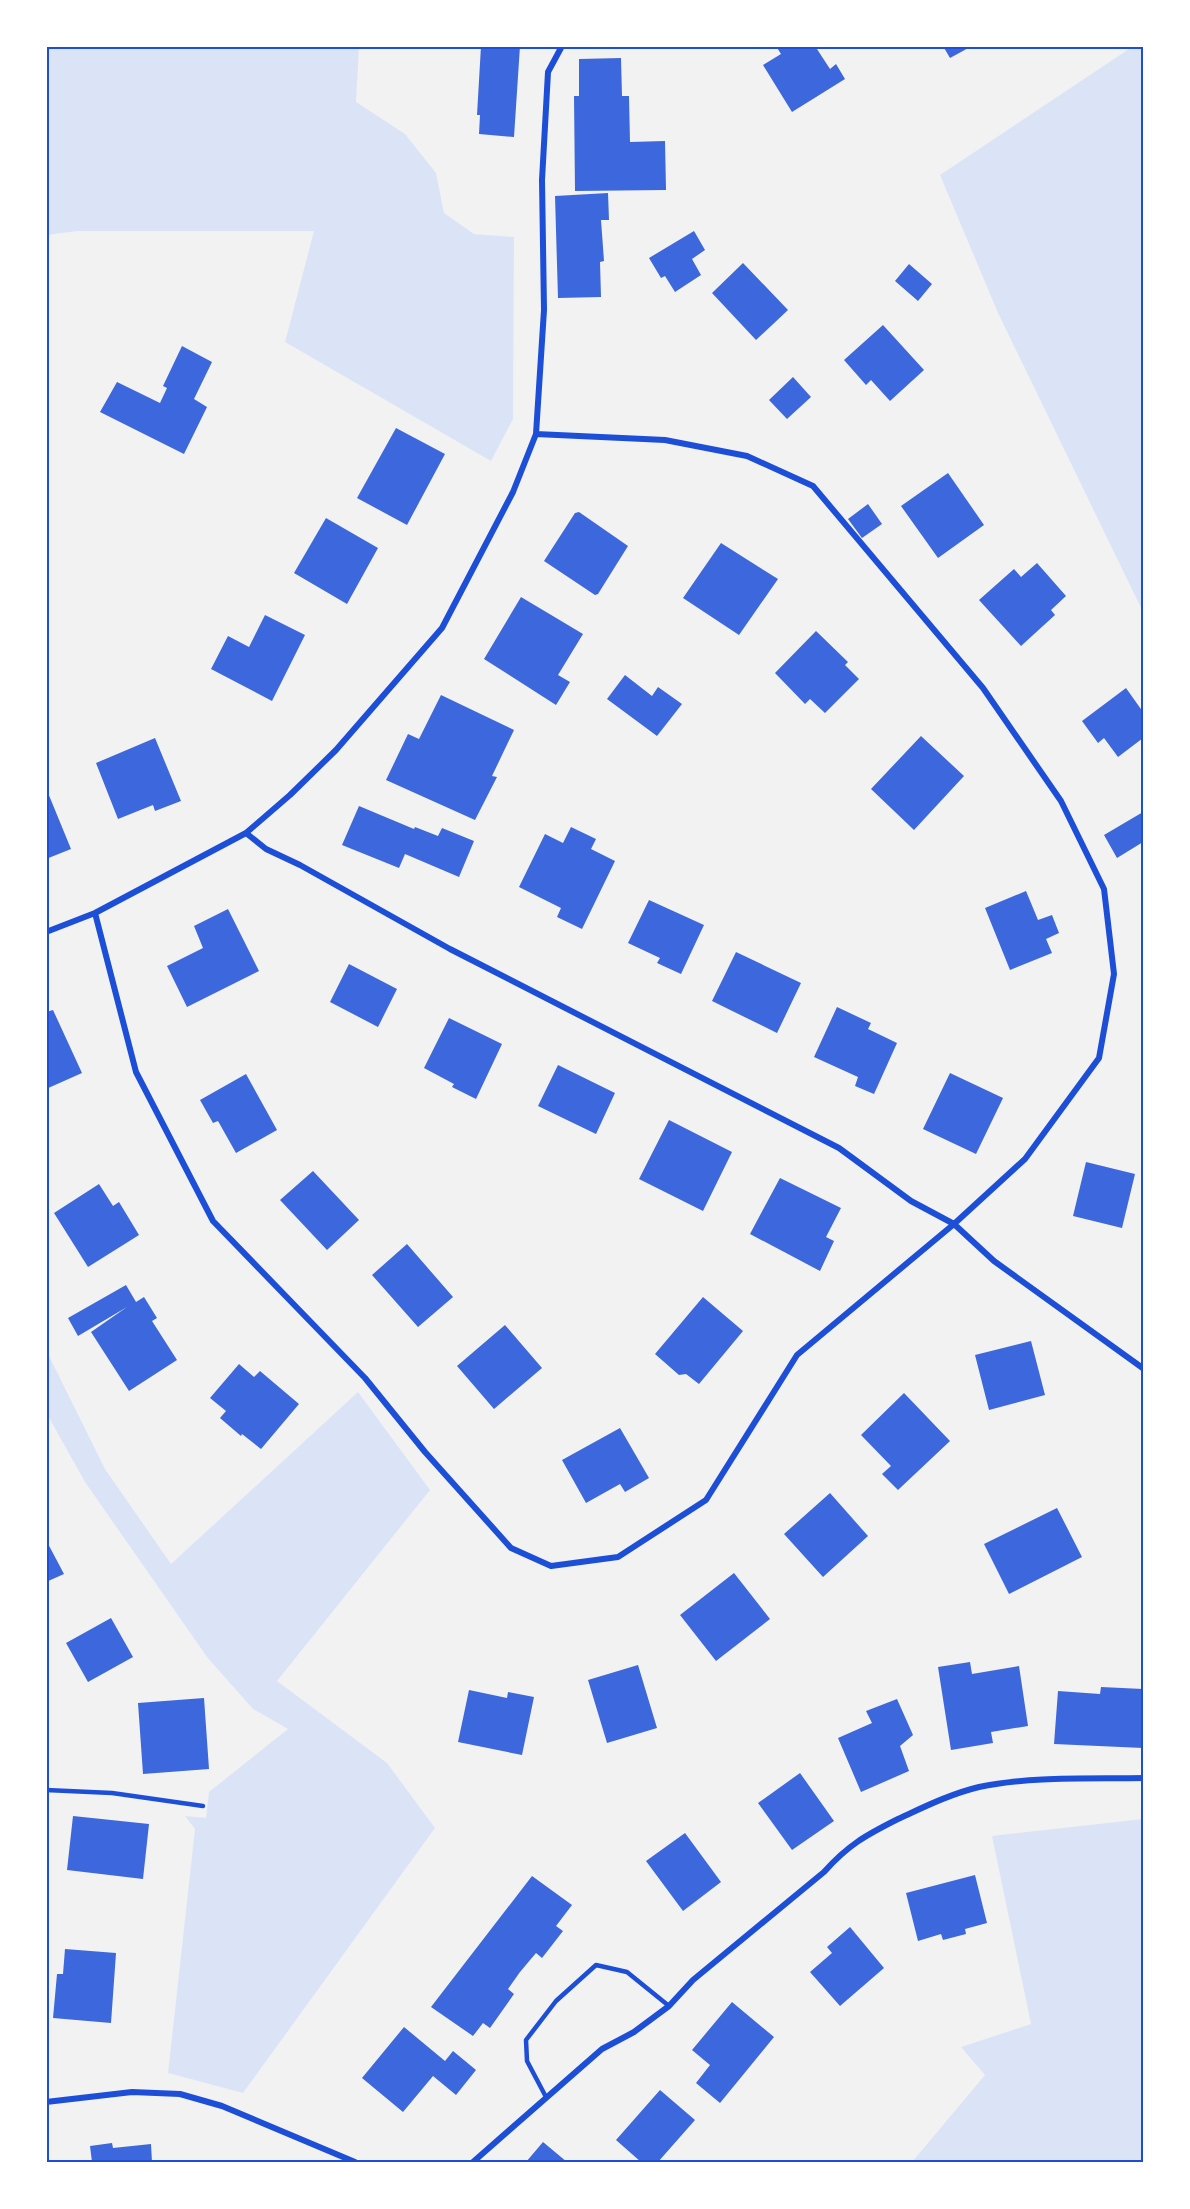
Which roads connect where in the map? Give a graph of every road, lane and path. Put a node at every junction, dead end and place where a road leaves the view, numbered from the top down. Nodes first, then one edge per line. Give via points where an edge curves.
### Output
1 (562, 46) edge
2 (536, 434) junction
3 (246, 833) junction
4 (95, 913) junction
5 (46, 932) edge
6 (954, 1224) junction
7 (1143, 1369) edge
8 (1143, 1778) edge
9 (46, 1790) edge
10 (203, 1806) dead end
11 (669, 2006) junction
12 (546, 2097) junction
13 (46, 2102) edge
14 (355, 2163) edge
15 (473, 2163) edge

1 - 2 street via 548,72 542,180 544,310
2 - 3 street via 513,492 442,628 336,750
2 - 6 street via 664,440 747,456 813,486 983,688 1061,801 1104,890 1114,974 1099,1058 1025,1160
3 - 4 street
3 - 6 street via 266,849 450,949 839,1148 911,1201
4 - 5 street
4 - 6 street via 136,1072 213,1221 365,1378 511,1548 551,1566 618,1557 706,1500 797,1355
6 - 7 street via 994,1261
8 - 11 street via 1024,1780 978,1788 934,1802 864,1836 841,1852 824,1872 693,1980
9 - 10 lane via 112,1793
11 - 12 street via 602,2049
11 - 12 lane via 627,1972 596,1965 556,2001 526,2040 527,2061
12 - 15 street
13 - 14 street via 132,2092 180,2094 222,2106

